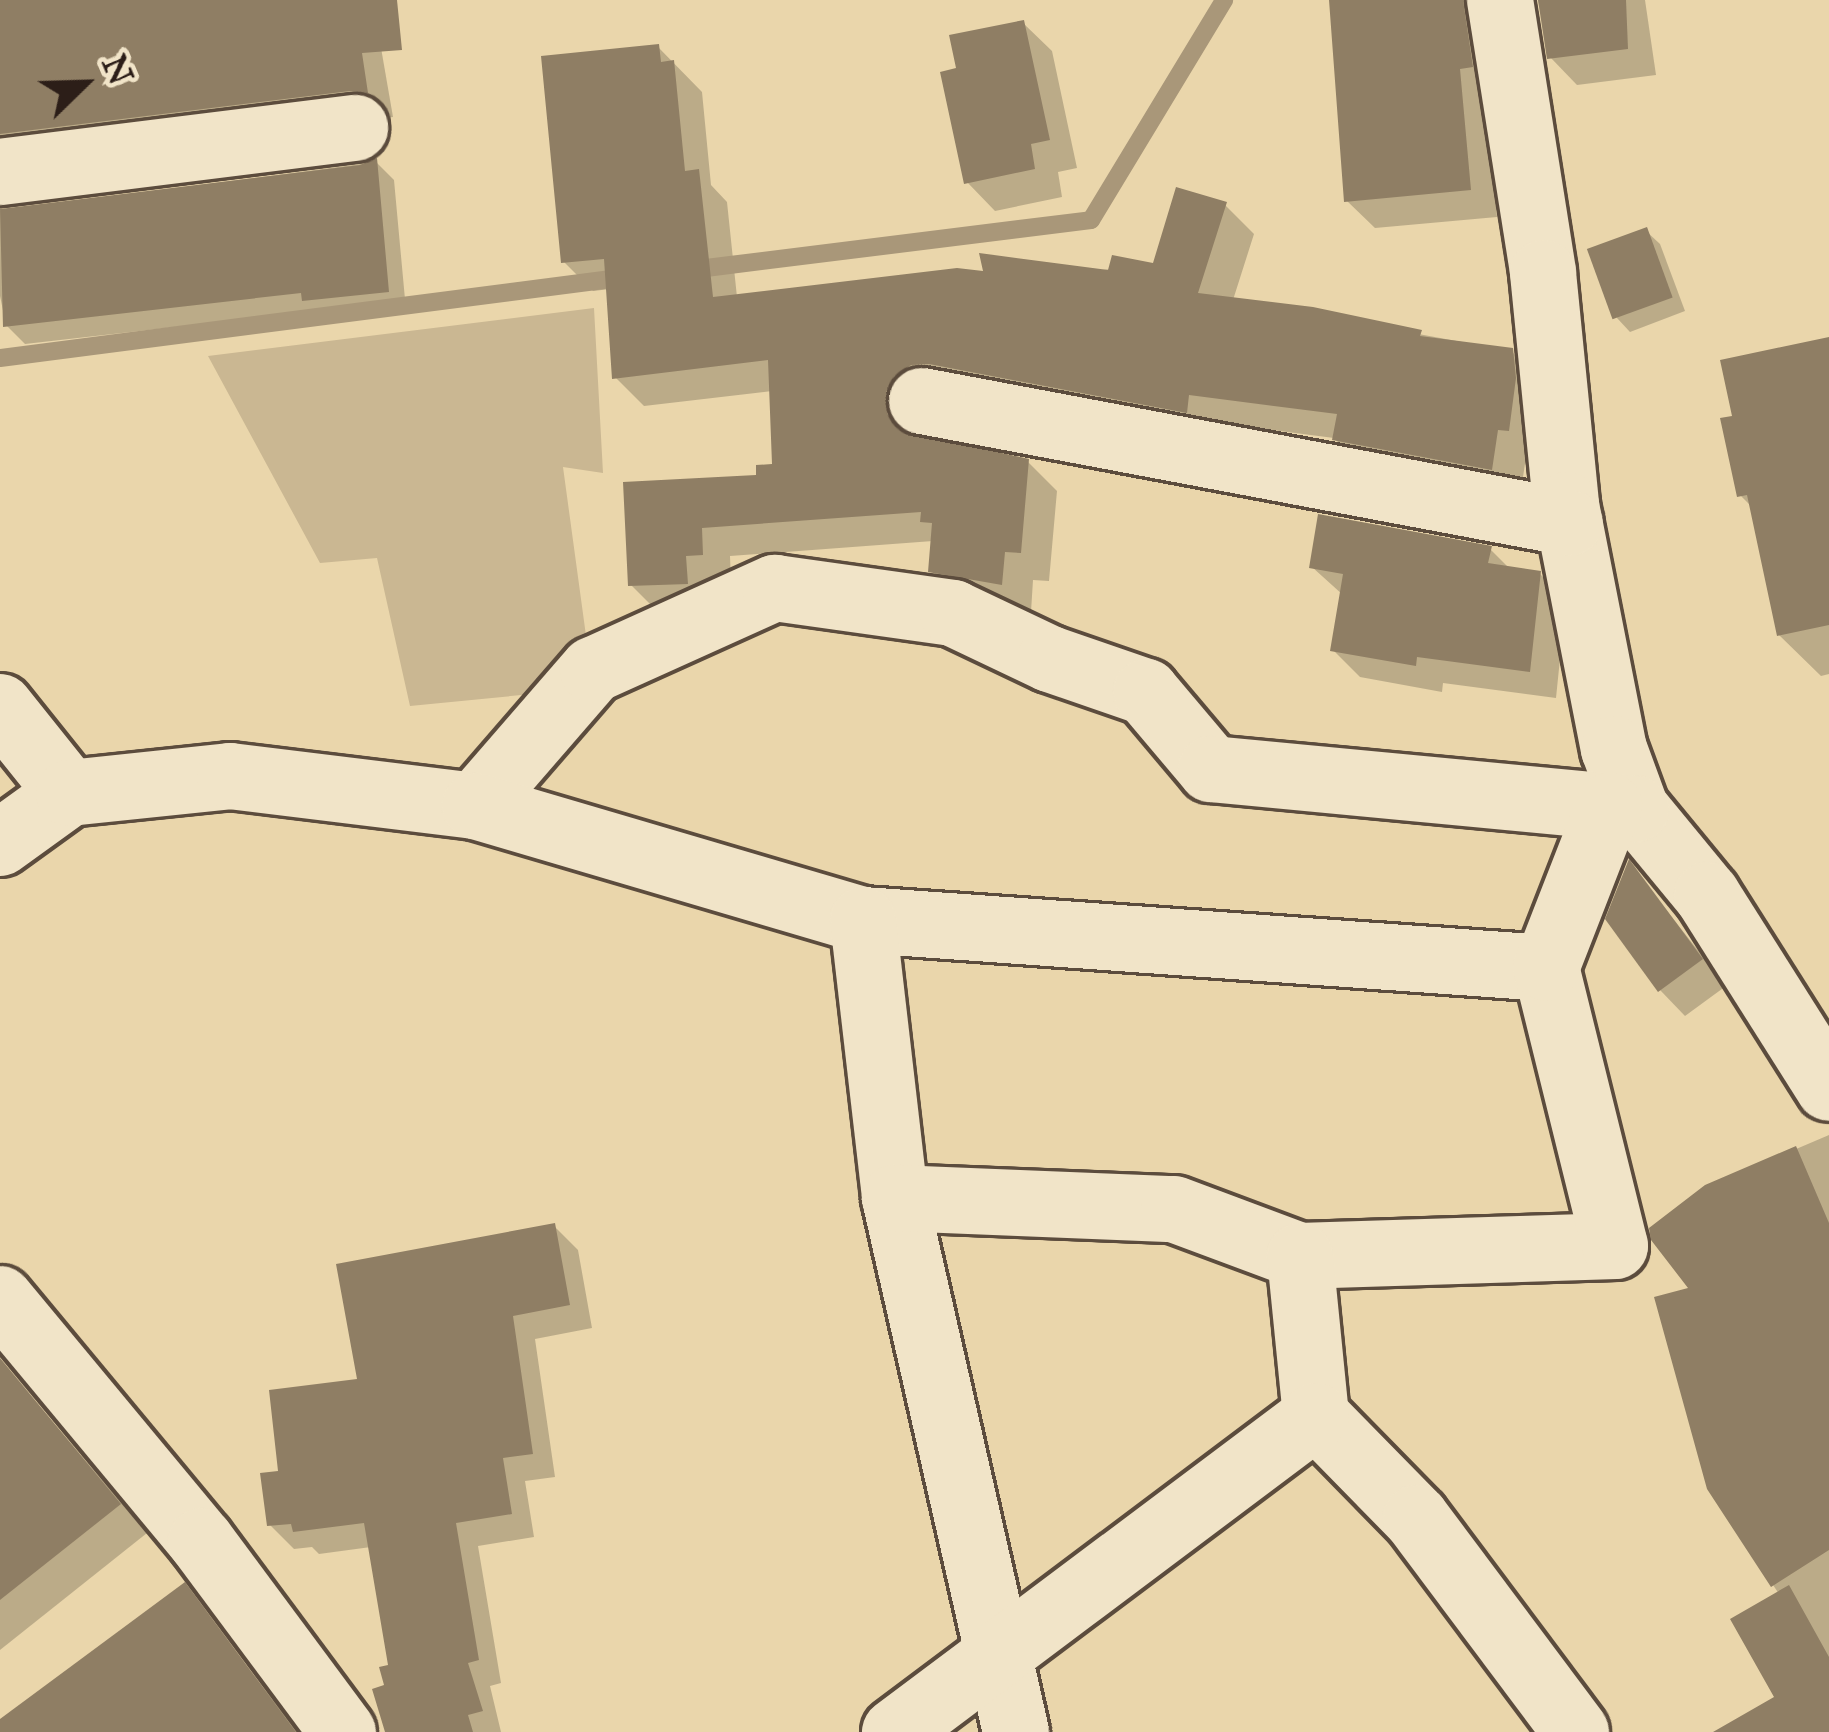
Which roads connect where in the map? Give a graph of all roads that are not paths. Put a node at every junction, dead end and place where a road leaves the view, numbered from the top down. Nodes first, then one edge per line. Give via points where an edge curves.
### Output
1 (1500, 0) edge
2 (355, 128) dead end
3 (0, 172) edge
4 (922, 401) dead end
5 (1570, 523) junction
6 (0, 707) edge
7 (69, 794) junction
8 (475, 806) junction
9 (1622, 808) junction
10 (0, 842) edge
11 (863, 920) junction
12 (1546, 968) junction
13 (1829, 1088) edge
14 (895, 1198) junction
15 (1300, 1256) junction
16 (0, 1299) edge
17 (1316, 1416) junction
18 (997, 1657) junction
19 (343, 1732) edge
20 (895, 1732) edge
21 (1016, 1732) edge
22 (1576, 1732) edge

1 - 5 street via 1543,273
2 - 3 street
4 - 5 street
5 - 9 street
6 - 7 street
7 - 8 street via 230,776
7 - 10 street
8 - 9 street via 593,670 775,588 953,613 1146,692 1211,769
8 - 11 street
9 - 12 street
9 - 13 street via 1718,910
11 - 12 street
11 - 14 street
12 - 15 street via 1615,1246
14 - 15 street via 1174,1209
14 - 18 street
15 - 17 street
16 - 19 street via 201,1541
17 - 18 street
17 - 22 street via 1416,1518
18 - 20 street
18 - 21 street

